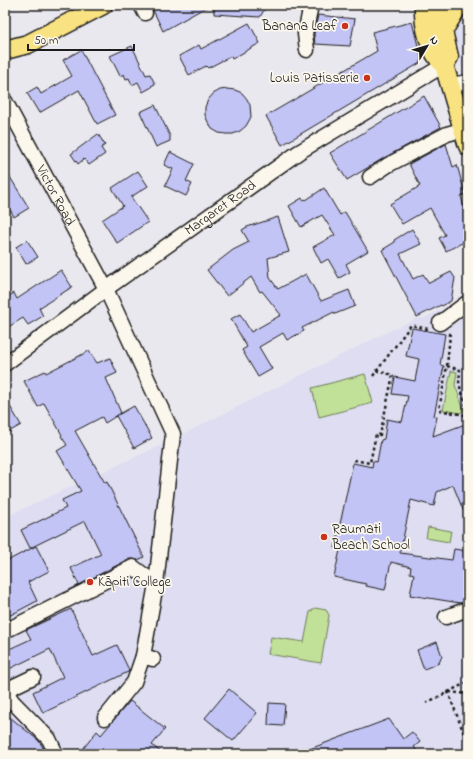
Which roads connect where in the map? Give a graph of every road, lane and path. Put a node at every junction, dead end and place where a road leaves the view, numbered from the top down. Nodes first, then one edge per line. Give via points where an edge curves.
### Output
1 (103, 5) edge
2 (311, 5) edge
3 (424, 5) edge
4 (434, 5) edge
5 (459, 5) edge
6 (443, 31) junction
7 (5, 50) edge
8 (307, 50) dead end
9 (444, 65) junction
10 (468, 82) edge
11 (451, 85) junction
12 (5, 101) edge
13 (466, 129) edge
14 (468, 146) edge
15 (370, 177) dead end
16 (106, 289) junction
17 (468, 302) edge
18 (438, 329) junction
19 (5, 364) edge
20 (447, 366) junction
21 (377, 371) junction
22 (373, 376) dead end
23 (468, 411) edge
24 (468, 414) edge
25 (354, 460) dead end
26 (468, 550) edge
27 (468, 554) edge
28 (156, 584) junction
29 (468, 609) edge
30 (446, 617) dead end
31 (5, 631) edge
32 (32, 677) dead end
33 (468, 682) edge
34 (6, 690) edge
35 (448, 692) junction
36 (468, 694) edge
37 (426, 703) dead end
38 (105, 718) dead end
39 (468, 744) edge
40 (56, 754) edge

1 - 7 main road via 28,44
2 - 8 street via 305,34
3 - 9 main road via 434,54
4 - 6 main road
5 - 6 main road
6 - 9 main road via 449,57
9 - 11 main road
9 - 16 street, Margaret Road via 299,152
10 - 11 street
11 - 13 main road
12 - 16 street, Victor Road
13 - 14 main road
13 - 15 street via 447,134
16 - 19 street, Margaret Road
16 - 28 street, Victor Road via 172,434
17 - 18 street
18 - 20 path via 450,334
18 - 21 path via 411,325
20 - 23 path via 460,370 458,384
20 - 24 path via 439,410
21 - 22 path
21 - 25 path via 393,374 380,435 376,434 370,463
26 - 27 path
28 - 31 street via 134,567
28 - 38 street, Victor Road via 148,657 134,682
29 - 30 street
32 - 34 street
33 - 35 path
34 - 40 street via 12,701 49,739
35 - 36 path
35 - 37 path
35 - 39 path

